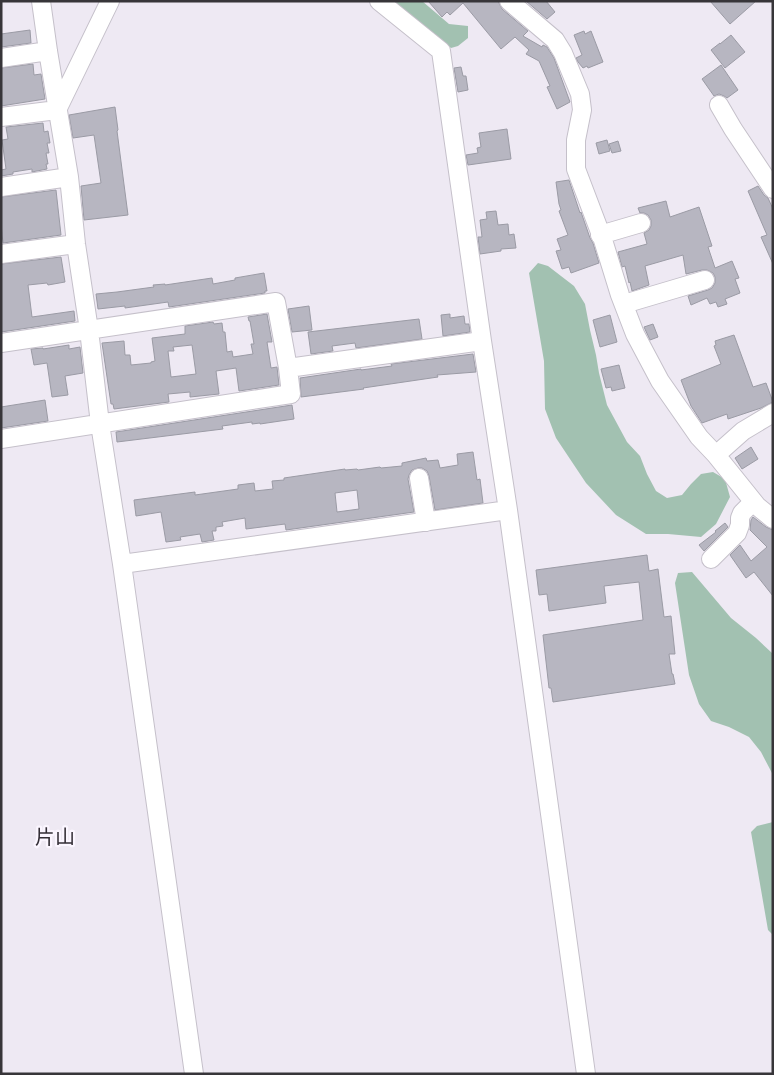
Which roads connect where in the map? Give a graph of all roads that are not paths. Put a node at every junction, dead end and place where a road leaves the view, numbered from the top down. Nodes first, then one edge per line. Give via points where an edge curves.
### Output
1 (41, 1) edge
2 (110, 1) edge
3 (379, 1) edge
4 (509, 1) edge
5 (48, 51) junction
6 (1, 58) edge
7 (720, 105) dead end
8 (57, 110) junction
9 (1, 117) edge
10 (70, 177) junction
11 (1, 187) edge
12 (773, 189) edge
13 (640, 223) dead end
14 (600, 235) junction
15 (76, 244) junction
16 (1, 254) edge
17 (705, 280) dead end
18 (624, 304) junction
19 (89, 330) junction
20 (482, 341) junction
21 (1, 343) edge
22 (288, 368) junction
23 (773, 413) edge
24 (100, 424) junction
25 (1, 439) edge
26 (716, 455) junction
27 (419, 478) dead end
28 (753, 502) junction
29 (508, 510) junction
30 (773, 519) edge
31 (426, 522) junction
32 (711, 559) dead end
33 (122, 564) junction
34 (194, 1074) edge
35 (586, 1074) edge

1 - 5 street
2 - 8 street
3 - 20 street via 441,51
4 - 14 street via 555,40 580,94 582,110 576,140 576,169
5 - 6 street
5 - 8 street
7 - 12 street
8 - 9 street
8 - 10 street
10 - 11 street
10 - 15 street
13 - 14 street
14 - 18 street
15 - 16 street
15 - 19 street
17 - 18 street
18 - 26 street via 635,334 660,381 699,437
19 - 21 street
19 - 22 street via 276,302
19 - 24 street
20 - 22 street
20 - 29 street
22 - 24 street via 291,394
23 - 26 street via 743,431
24 - 25 street
24 - 33 street
26 - 28 street
27 - 31 street
28 - 30 street
28 - 32 street via 742,513 737,533
29 - 31 street
29 - 35 street
31 - 33 street
33 - 34 street

